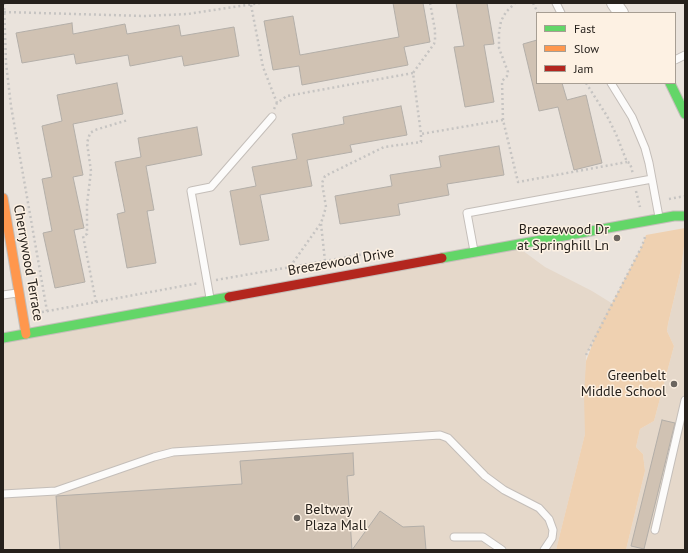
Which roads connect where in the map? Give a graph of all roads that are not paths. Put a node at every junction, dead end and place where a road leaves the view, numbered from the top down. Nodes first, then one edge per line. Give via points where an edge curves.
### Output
1 (556, 3) edge
2 (614, 3) edge
3 (560, 12) edge
4 (620, 12) edge
5 (685, 55) edge
6 (676, 60) edge
7 (612, 84) edge
8 (670, 84) edge
9 (685, 114) edge
10 (272, 117) road end
11 (652, 179) junction
12 (3, 198) edge
13 (685, 216) edge
14 (659, 219) junction
15 (474, 252) junction
16 (19, 292) junction
17 (3, 295) edge
18 (211, 300) junction
19 (26, 334) junction
20 (3, 338) edge
21 (685, 400) edge
22 (3, 494) edge
23 (655, 530) dead end
24 (454, 537) dead end
25 (502, 550) edge
26 (544, 550) edge

1 - 3 lane
2 - 4 street
5 - 6 lane
7 - 11 lane via 639,132
8 - 9 street
10 - 18 lane via 211,187 191,191
11 - 14 lane
11 - 15 lane via 467,212
12 - 16 street, Cherrywood Terrace
13 - 14 street, Breezewood Drive
14 - 15 street, Breezewood Drive
15 - 18 street, Breezewood Drive
16 - 17 lane
16 - 19 street, Cherrywood Terrace
18 - 19 street, Breezewood Drive
19 - 20 street, Breezewood Drive
21 - 23 lane
22 - 26 lane via 56,491 173,452 440,435 448,438 484,476 504,490 539,508 549,519 553,530 552,538
24 - 25 lane via 483,537

